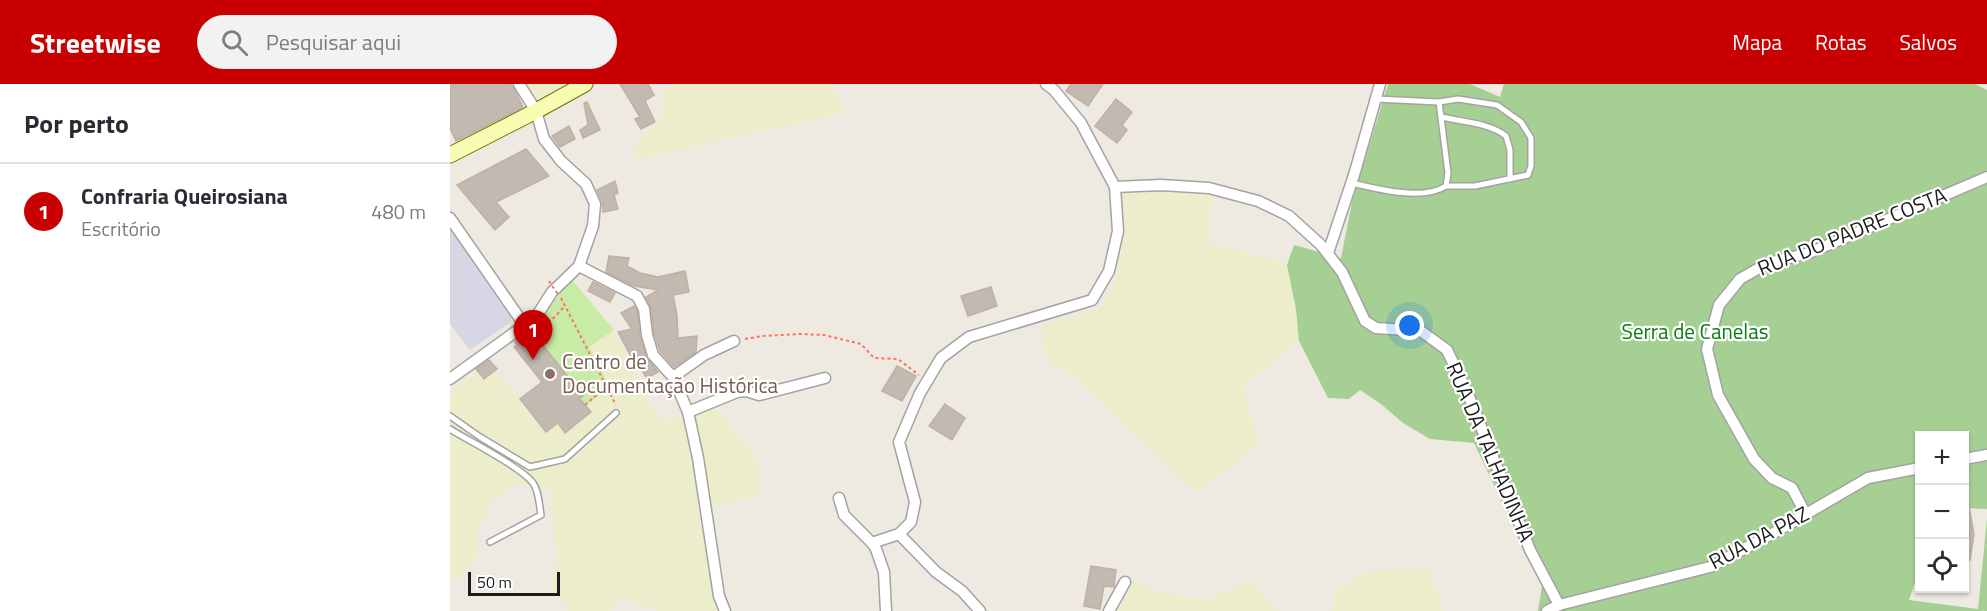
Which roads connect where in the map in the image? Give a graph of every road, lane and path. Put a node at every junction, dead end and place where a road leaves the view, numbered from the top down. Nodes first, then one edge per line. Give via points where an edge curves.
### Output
1 (519, 84) edge
2 (585, 84) edge
3 (1380, 84) edge
4 (1053, 86) edge
5 (1376, 99) junction
6 (1439, 102) junction
7 (536, 111) junction
8 (1442, 117) junction
9 (450, 155) edge
10 (1987, 177) edge
11 (1510, 179) junction
12 (1352, 183) junction
13 (1446, 186) junction
14 (1115, 187) junction
15 (450, 218) edge
16 (1328, 253) junction
17 (579, 266) junction
18 (549, 281) dead end
19 (564, 306) junction
20 (525, 326) junction
21 (536, 336) dead end
22 (734, 341) joint
23 (673, 377) junction
24 (825, 378) dead end
25 (450, 379) edge
26 (927, 381) junction
27 (607, 386) junction
28 (585, 405) dead end
29 (616, 410) joint
30 (688, 412) junction
31 (450, 416) edge
32 (450, 429) edge
33 (1987, 455) edge
34 (1969, 458) edge
35 (1915, 469) edge
36 (839, 498) dead end
37 (1805, 513) junction
38 (898, 534) junction
39 (489, 542) dead end
40 (872, 543) junction
41 (1125, 582) dead end
42 (1559, 605) junction
43 (725, 611) edge
44 (886, 611) edge
45 (980, 611) edge
46 (1109, 611) edge
47 (1547, 611) edge

1 - 7 street
2 - 7 main road
3 - 5 street
4 - 14 street via 1081,123
5 - 6 lane
5 - 12 street
6 - 8 lane
6 - 11 lane via 1458,99 1497,105 1521,122 1531,138 1531,166 1528,175
7 - 9 main road
7 - 17 street via 544,139 586,184 595,204 593,226
8 - 11 lane via 1506,136
8 - 13 lane
10 - 37 street, RUA DO PADRE COSTA via 1809,253 1768,263 1740,279 1719,305 1707,349 1718,395 1754,459 1772,478 1791,488
11 - 13 lane via 1475,186
12 - 13 lane via 1421,193
12 - 16 street
14 - 16 street, RUA DA TALHADINHA via 1209,188 1258,201 1289,216
14 - 26 street via 1118,231 1108,271 1092,300 969,338 941,358
15 - 20 street
16 - 42 street, RUA DA TALHADINHA via 1342,272 1365,321 1376,328 1421,331 1447,350 1530,550
17 - 20 street
17 - 23 street via 637,296 644,309 653,355
18 - 19 path, bridge
19 - 21 path
19 - 27 path
20 - 25 street
22 - 23 street via 704,355
22 - 26 path via 762,336 824,335 861,344 874,358 898,359
23 - 30 street
24 - 30 street via 759,395 737,392
26 - 38 street via 899,442 915,502 911,522
27 - 28 path
27 - 29 path
29 - 31 lane via 565,459 530,467
30 - 43 street via 719,596
32 - 39 lane via 523,473 538,495 541,514
33 - 34 street
35 - 37 street, RUA DA PAZ via 1868,478
36 - 40 street via 844,515
37 - 42 street, RUA DA PAZ via 1710,567
38 - 40 street
38 - 45 street
40 - 44 street via 884,572
41 - 46 street
42 - 47 street, RUA DA PAZ

